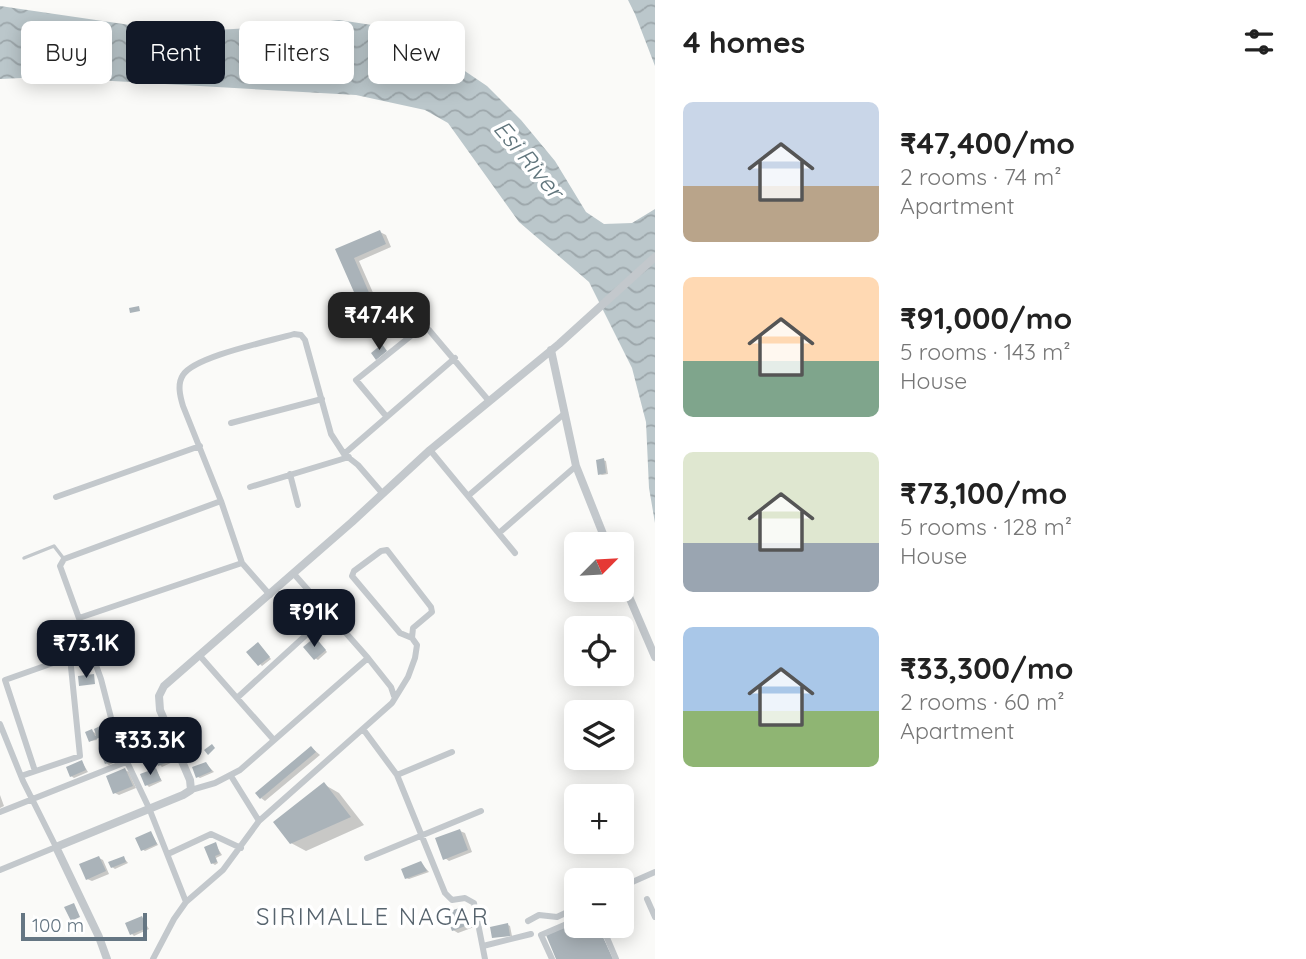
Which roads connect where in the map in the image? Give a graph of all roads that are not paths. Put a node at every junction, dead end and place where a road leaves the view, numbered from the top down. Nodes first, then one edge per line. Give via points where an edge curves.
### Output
1 (655, 257) edge
2 (551, 350) junction
3 (455, 358) junction
4 (322, 399) junction
5 (489, 401) junction
6 (565, 413) junction
7 (386, 416) junction
8 (232, 423) dead end
9 (200, 446) junction
10 (430, 450) junction
11 (346, 455) junction
12 (576, 466) junction
13 (290, 474) junction
14 (250, 487) dead end
15 (383, 494) junction
16 (468, 496) junction
17 (56, 497) dead end
18 (221, 501) junction
19 (298, 505) dead end
20 (602, 532) edge
21 (499, 534) junction
22 (514, 553) dead end
23 (24, 558) dead end
24 (64, 559) junction
25 (243, 563) junction
26 (294, 574) junction
27 (270, 595) junction
28 (631, 602) edge
29 (329, 614) junction
30 (79, 618) junction
31 (412, 638) junction
32 (200, 656) junction
33 (655, 657) edge
34 (368, 658) junction
35 (394, 696) junction
36 (237, 698) junction
37 (0, 724) edge
38 (363, 729) junction
39 (273, 739) junction
40 (452, 752) dead end
41 (126, 762) junction
42 (35, 771) junction
43 (397, 775) junction
44 (21, 776) junction
45 (231, 776) junction
46 (191, 790) junction
47 (32, 799) junction
48 (149, 808) junction
49 (481, 811) dead end
50 (0, 812) edge
51 (259, 821) junction
52 (420, 835) junction
53 (56, 848) junction
54 (241, 848) junction
55 (168, 855) junction
56 (367, 858) dead end
57 (0, 870) edge
58 (655, 872) edge
59 (634, 881) edge
60 (647, 899) dead end
61 (187, 902) junction
62 (564, 913) edge
63 (655, 917) edge
64 (528, 921) dead end
65 (564, 925) edge
66 (531, 934) dead end
67 (607, 938) edge
68 (483, 946) junction
69 (107, 959) edge
70 (153, 959) edge
71 (485, 959) edge
72 (552, 959) edge
73 (616, 959) edge

1 - 2 street
2 - 5 street
2 - 6 street
3 - 5 street
3 - 7 street
3 - 7 street via 422,327 356,380
4 - 8 street
4 - 9 street via 301,335 208,358 182,376 179,392
4 - 11 street via 331,434
5 - 10 street
6 - 12 street
6 - 16 street
7 - 11 street
9 - 17 street
9 - 18 street
10 - 15 street
10 - 16 street
11 - 13 street
11 - 15 street
12 - 20 street
12 - 21 street
13 - 14 street
13 - 19 street
15 - 26 street
16 - 21 street
18 - 24 street
18 - 25 street
21 - 22 street
23 - 24 lane via 54,546
24 - 30 street via 61,573
25 - 27 street
25 - 30 street
26 - 27 street
26 - 29 street
27 - 32 street
28 - 33 street
29 - 34 street
29 - 36 street
30 - 41 street
31 - 31 street via 413,628 432,612 431,607 387,550 380,551 352,576 400,633
31 - 35 street via 417,645 415,658
32 - 36 street
32 - 46 street via 159,696 160,710
34 - 35 street
34 - 39 street
35 - 38 street
36 - 39 street
37 - 44 street
38 - 43 street
38 - 51 street
39 - 45 street
40 - 43 street
41 - 47 street
41 - 48 street
42 - 42 street via 80,756 70,657 5,680
42 - 44 street
43 - 52 street
44 - 47 street
45 - 46 street
45 - 51 street
46 - 48 street
47 - 50 street
47 - 53 street
48 - 53 street
48 - 55 street
49 - 52 street
51 - 54 street
52 - 56 street
52 - 68 street via 448,898 474,903
53 - 57 street
53 - 69 street
54 - 55 street via 211,834
54 - 61 street
55 - 61 street
58 - 59 street
60 - 63 street
61 - 70 street
62 - 64 street via 539,915
65 - 72 street via 541,935
66 - 68 street
67 - 73 street
68 - 71 street

